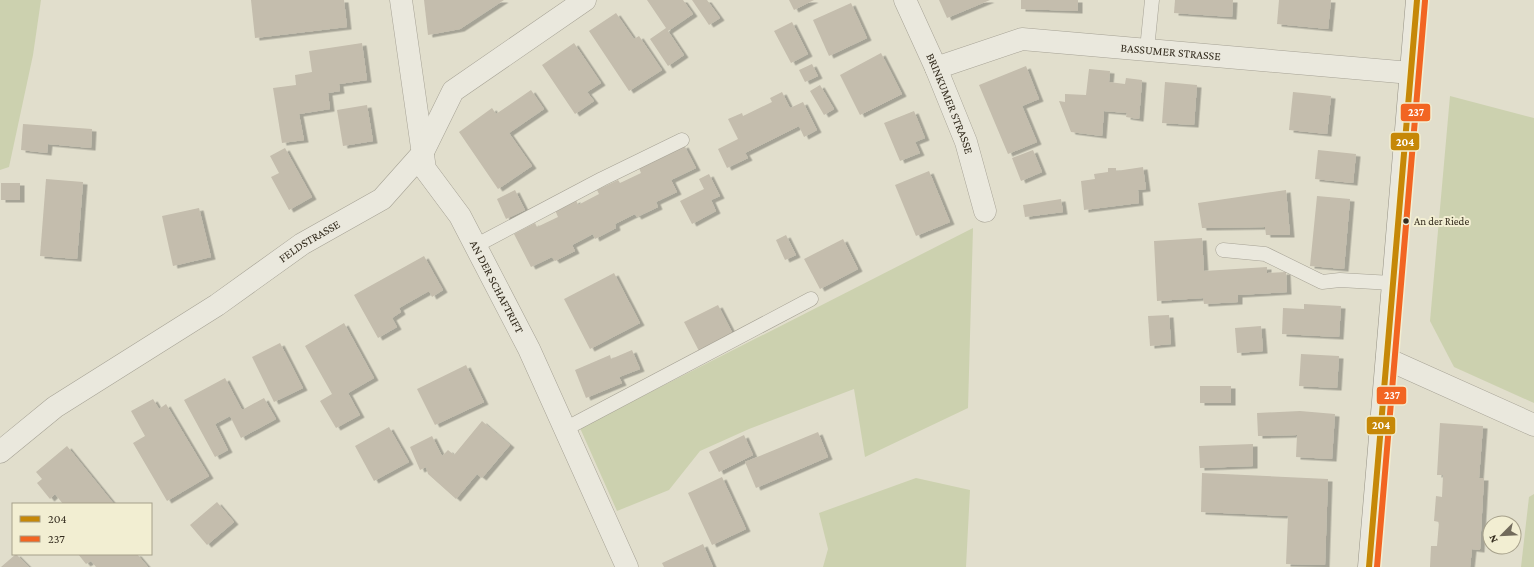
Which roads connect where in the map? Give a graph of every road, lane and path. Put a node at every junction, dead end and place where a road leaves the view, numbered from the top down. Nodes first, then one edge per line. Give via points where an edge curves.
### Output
1 (401, 0) edge
2 (585, 0) edge
3 (905, 0) edge
4 (1152, 0) edge
5 (1417, 0) edge
6 (1147, 50) junction
7 (936, 68) junction
8 (1411, 73) junction
9 (682, 140) dead end
10 (422, 154) junction
11 (985, 211) dead end
12 (475, 246) junction
13 (1223, 250) dead end
14 (1392, 283) junction
15 (812, 299) dead end
16 (1387, 359) junction
17 (1534, 425) edge
18 (565, 429) junction
19 (0, 452) edge
20 (627, 567) edge
21 (1369, 567) edge

1 - 10 street, AN DER SCHAFTRIFT
2 - 10 street, FELDSTRASSE via 453,92
3 - 7 street, BRINKUMER STRASSE
4 - 6 lane
5 - 8 street
6 - 7 street, BASSUMER STRASSE via 1022,39
6 - 8 street, BASSUMER STRASSE
7 - 11 street, BRINKUMER STRASSE via 966,142
8 - 14 street
9 - 12 lane via 602,178
10 - 12 street, AN DER SCHAFTRIFT via 425,170 460,216
10 - 19 street, FELDSTRASSE via 382,199 302,244 217,304 55,407
12 - 18 street, AN DER SCHAFTRIFT via 529,349
13 - 14 lane via 1265,254 1322,282 1340,280
14 - 16 street
15 - 18 lane
16 - 17 street
16 - 21 street
18 - 20 street, AN DER SCHAFTRIFT

